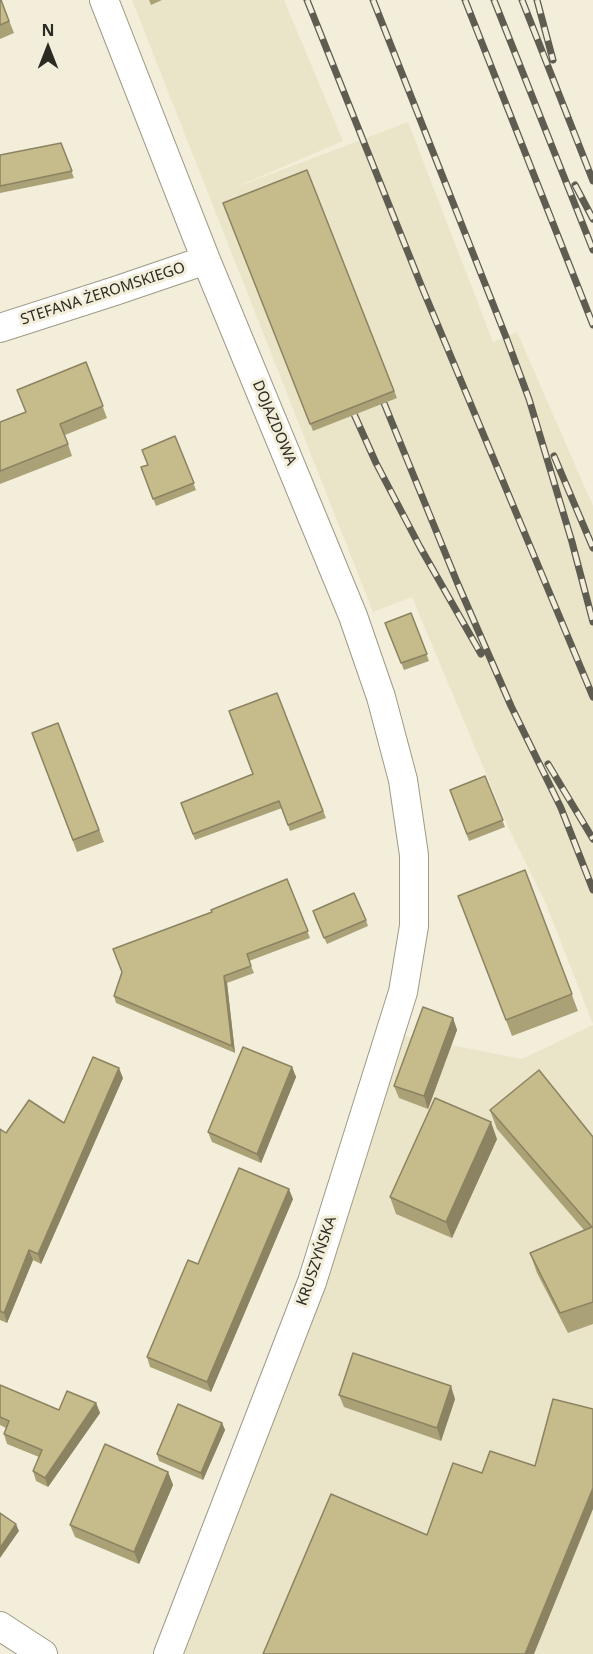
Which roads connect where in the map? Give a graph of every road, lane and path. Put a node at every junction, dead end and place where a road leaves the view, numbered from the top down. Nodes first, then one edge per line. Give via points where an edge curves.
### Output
1 (104, 0) edge
2 (206, 260) junction
3 (0, 328) edge
4 (414, 855) joint
5 (0, 1626) edge
6 (43, 1654) edge
7 (168, 1654) edge

1 - 2 street, DOJAZDOWA
2 - 3 street, STEFANA ŻEROMSKIEGO
2 - 4 street, DOJAZDOWA via 353,616 404,780
4 - 7 street, KRUSZYŃSKA via 414,926 404,992 312,1282
5 - 6 street

